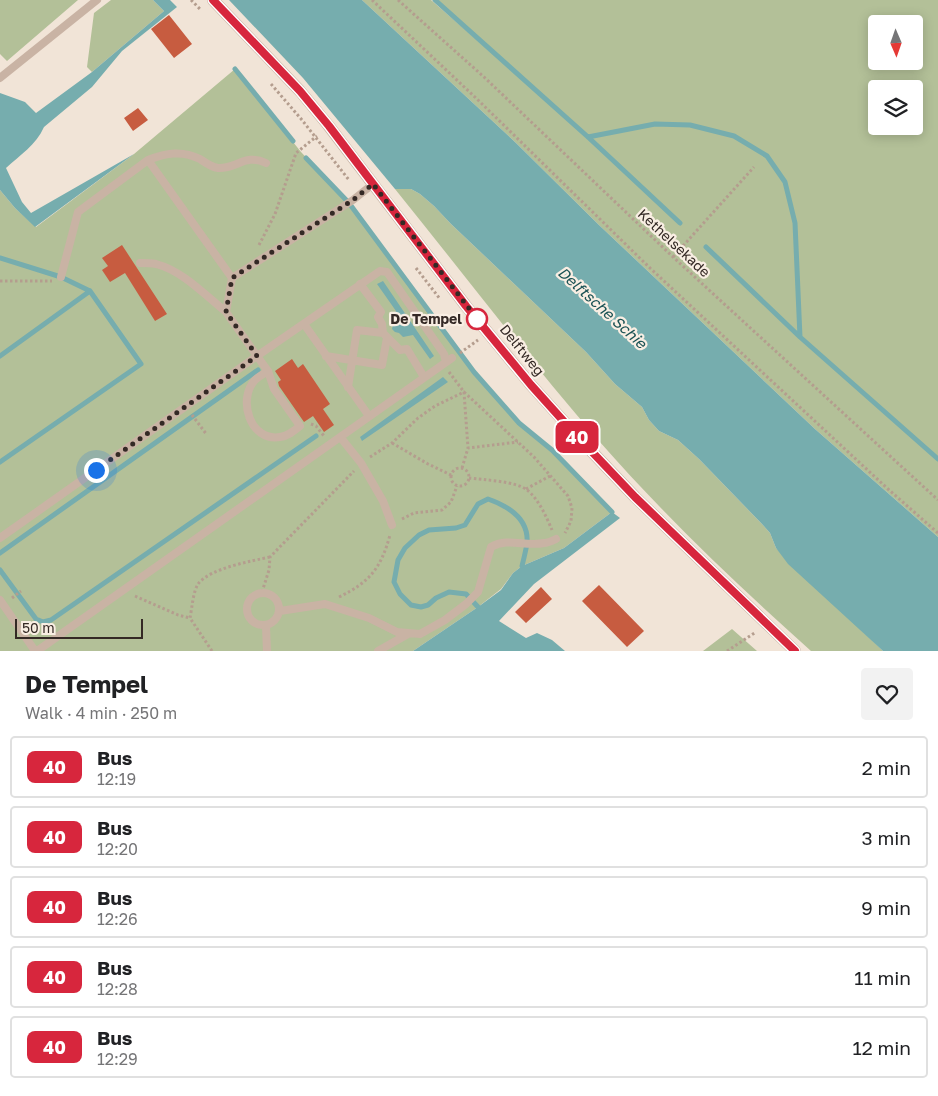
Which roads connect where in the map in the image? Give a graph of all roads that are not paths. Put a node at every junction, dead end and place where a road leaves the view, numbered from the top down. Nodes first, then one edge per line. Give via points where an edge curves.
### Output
1 (97, 0) edge
2 (213, 0) edge
3 (0, 78) edge
4 (148, 160) junction
5 (266, 162) dead end
6 (373, 184) junction
7 (140, 262) dead end
8 (61, 277) road end
9 (232, 278) junction
10 (360, 284) junction
11 (226, 312) junction
12 (304, 324) junction
13 (385, 336) junction
14 (257, 356) junction
15 (326, 356) junction
16 (351, 360) junction
17 (268, 371) junction
18 (424, 377) junction
19 (348, 386) junction
20 (369, 416) junction
21 (340, 438) junction
22 (392, 525) road end
23 (0, 526) edge
24 (3, 535) edge
25 (556, 539) road end
26 (0, 600) edge
27 (280, 611) junction
28 (266, 626) junction
29 (408, 634) junction
30 (36, 651) edge
31 (267, 651) edge
32 (378, 651) edge
33 (795, 651) edge

1 - 3 lane
2 - 6 street, Delftweg via 278,67
4 - 5 lane via 180,153 218,168 251,158
4 - 8 lane via 78,212
4 - 9 lane
6 - 9 lane
6 - 33 street, Delftweg via 466,306 576,435 635,497
7 - 11 lane via 173,271
9 - 11 lane
10 - 12 lane
10 - 13 lane via 381,312 378,317
10 - 18 lane via 380,271 388,272 449,360
11 - 14 lane
12 - 14 lane
12 - 15 lane
13 - 16 lane via 357,330
13 - 16 lane via 382,365
13 - 18 lane via 400,350 407,350
14 - 17 lane
14 - 24 lane
15 - 16 lane
15 - 19 lane
16 - 19 lane
17 - 17 lane via 274,389 300,426 288,435 269,437 254,428 250,421 248,393 256,379
18 - 20 lane
19 - 20 lane
20 - 21 lane
21 - 22 lane via 362,463
21 - 30 lane
23 - 24 lane
25 - 29 lane via 543,544 497,544 491,548 478,592 444,620 420,634
26 - 30 lane
27 - 28 lane via 278,618
27 - 28 lane via 275,599 262,592 252,596 246,613 250,619
27 - 29 lane via 324,604
28 - 31 lane
29 - 32 lane

